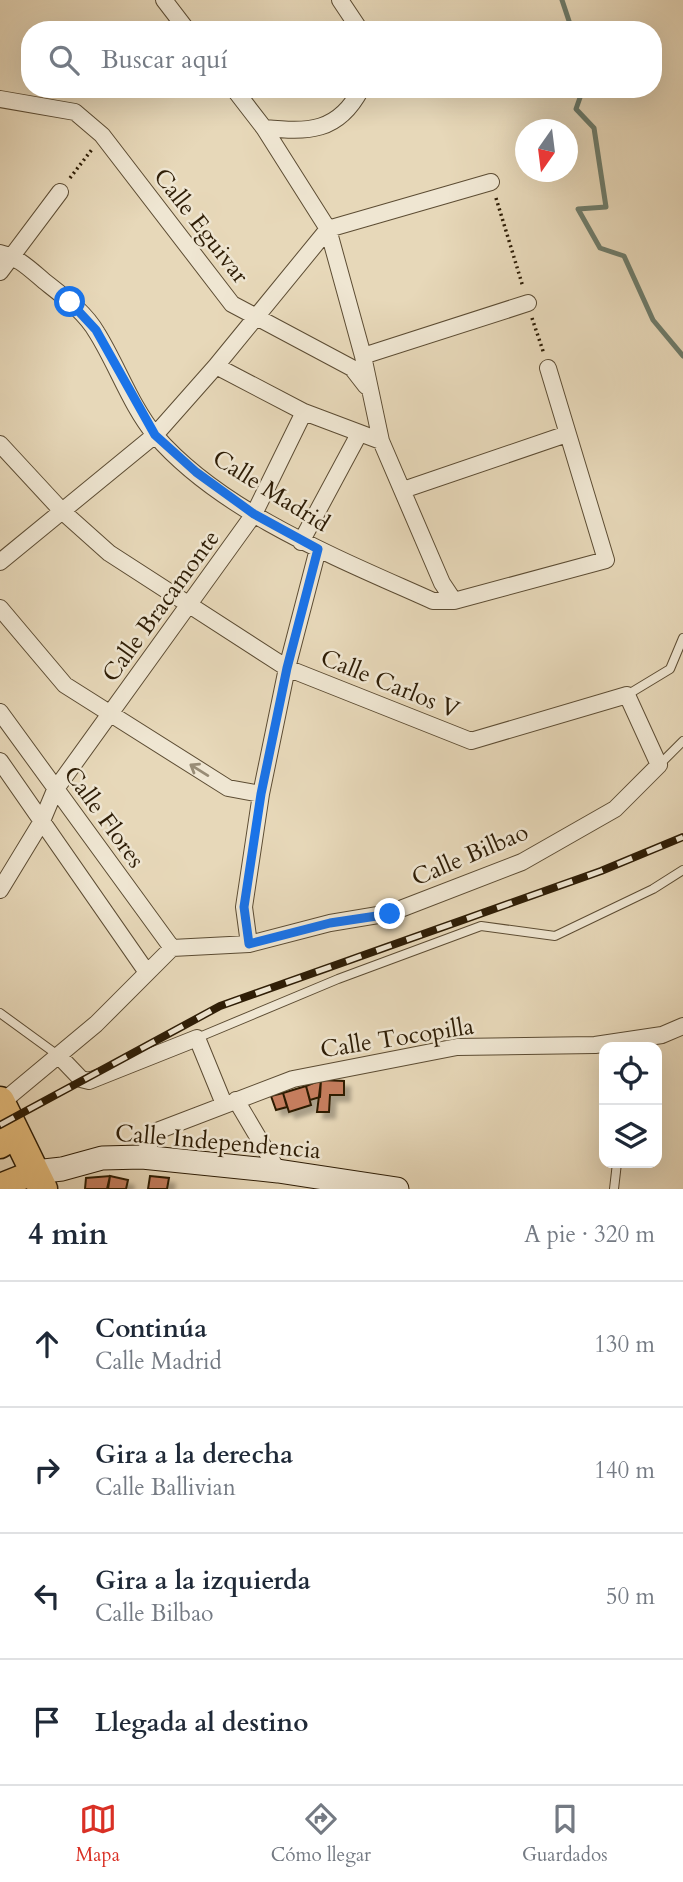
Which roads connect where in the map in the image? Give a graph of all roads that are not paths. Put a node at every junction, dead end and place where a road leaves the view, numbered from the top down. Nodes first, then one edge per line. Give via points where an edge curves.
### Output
1 (164, 0) edge
2 (340, 0) edge
3 (180, 21) edge
4 (354, 21) edge
5 (241, 98) edge
6 (356, 98) edge
7 (0, 99) edge
8 (264, 128) junction
9 (491, 182) road end
10 (60, 192) road end
11 (327, 229) junction
12 (7, 254) edge
13 (0, 272) edge
14 (528, 303) road end
15 (254, 317) junction
16 (363, 356) junction
17 (216, 366) junction
18 (548, 368) road end
19 (369, 391) junction
20 (303, 412) junction
21 (359, 434) junction
22 (567, 434) junction
23 (155, 435) junction
24 (381, 441) junction
25 (0, 444) edge
26 (403, 490) junction
27 (62, 511) junction
28 (254, 514) junction
29 (301, 542) junction
30 (318, 549) junction
31 (0, 562) edge
32 (454, 601) junction
33 (189, 607) junction
34 (0, 608) edge
35 (683, 638) edge
36 (287, 668) junction
37 (627, 695) junction
38 (0, 712) edge
39 (111, 714) junction
40 (683, 741) edge
41 (0, 761) edge
42 (659, 765) junction
43 (55, 790) junction
44 (261, 794) junction
45 (42, 821) junction
46 (683, 870) edge
47 (0, 890) edge
48 (249, 944) junction
49 (172, 948) junction
50 (146, 971) junction
51 (0, 1013) edge
52 (683, 1026) edge
53 (197, 1038) junction
54 (622, 1042) edge
55 (599, 1045) edge
56 (59, 1056) junction
57 (0, 1102) edge
58 (230, 1102) junction
59 (8, 1141) edge
60 (142, 1157) junction
61 (616, 1168) edge
62 (278, 1171) junction
63 (39, 1180) edge
64 (0, 1185) edge
65 (397, 1189) edge
66 (614, 1189) edge

1 - 3 street
2 - 4 street
5 - 8 street
6 - 8 street via 351,109 329,124 303,130
7 - 15 street, Calle Eguivar via 75,112 102,135 232,304
8 - 11 street
9 - 11 street
10 - 12 street
11 - 15 street
11 - 16 street
12 - 13 street
12 - 23 street, Calle Madrid via 70,302 96,330
14 - 16 street
15 - 17 street
15 - 19 street, Calle Eguivar via 352,368
16 - 19 street
17 - 20 street
17 - 23 street
18 - 22 street
19 - 24 street
20 - 21 street
20 - 28 street, Calle Bracamonte
21 - 24 street
21 - 29 street
22 - 26 street
22 - 32 street, Calle Madrid via 606,560
23 - 27 street
23 - 28 street, Calle Madrid
24 - 26 street
25 - 27 street, Calle Carlos V
26 - 32 street
27 - 31 street
27 - 33 street, Calle Carlos V via 109,553
28 - 29 street, Calle Madrid
28 - 33 street, Calle Bracamonte
29 - 30 street, Calle Madrid
30 - 32 street, Calle Madrid via 433,601
30 - 36 street
33 - 36 street, Calle Carlos V
33 - 39 street, Calle Bracamonte
34 - 39 street via 65,685
35 - 37 lane via 670,669
36 - 37 street, Calle Carlos V via 471,741
36 - 44 street
37 - 42 street
38 - 43 street, Calle Flores
39 - 43 street, Calle Bracamonte
44 -> 39 street via 228,788
40 - 42 lane
41 - 45 street
42 - 48 street, Calle Bilbao via 615,809 522,862 390,914 330,923
43 - 45 street, Calle Bracamonte
43 - 49 street, Calle Flores
44 - 48 street via 244,907
45 - 47 street, Calle Bracamonte
45 - 50 street
46 - 53 lane via 555,936 481,926
48 - 49 street, Calle Bilbao
49 - 50 street
50 - 56 street
51 - 56 lane
52 - 54 street, Calle Tocopilla
53 - 56 street via 89,1081 81,1079
53 - 58 street
55 - 58 street, Calle Tocopilla via 457,1048 293,1079
56 - 57 street
57 - 59 highway
58 - 60 street, Calle Tocopilla via 157,1131
58 - 62 street
59 - 63 highway
60 - 62 street, Calle Independencia
60 - 63 street, Calle Independencia via 102,1158
61 - 66 lane
62 - 65 street, Calle Independencia
63 - 64 main road

